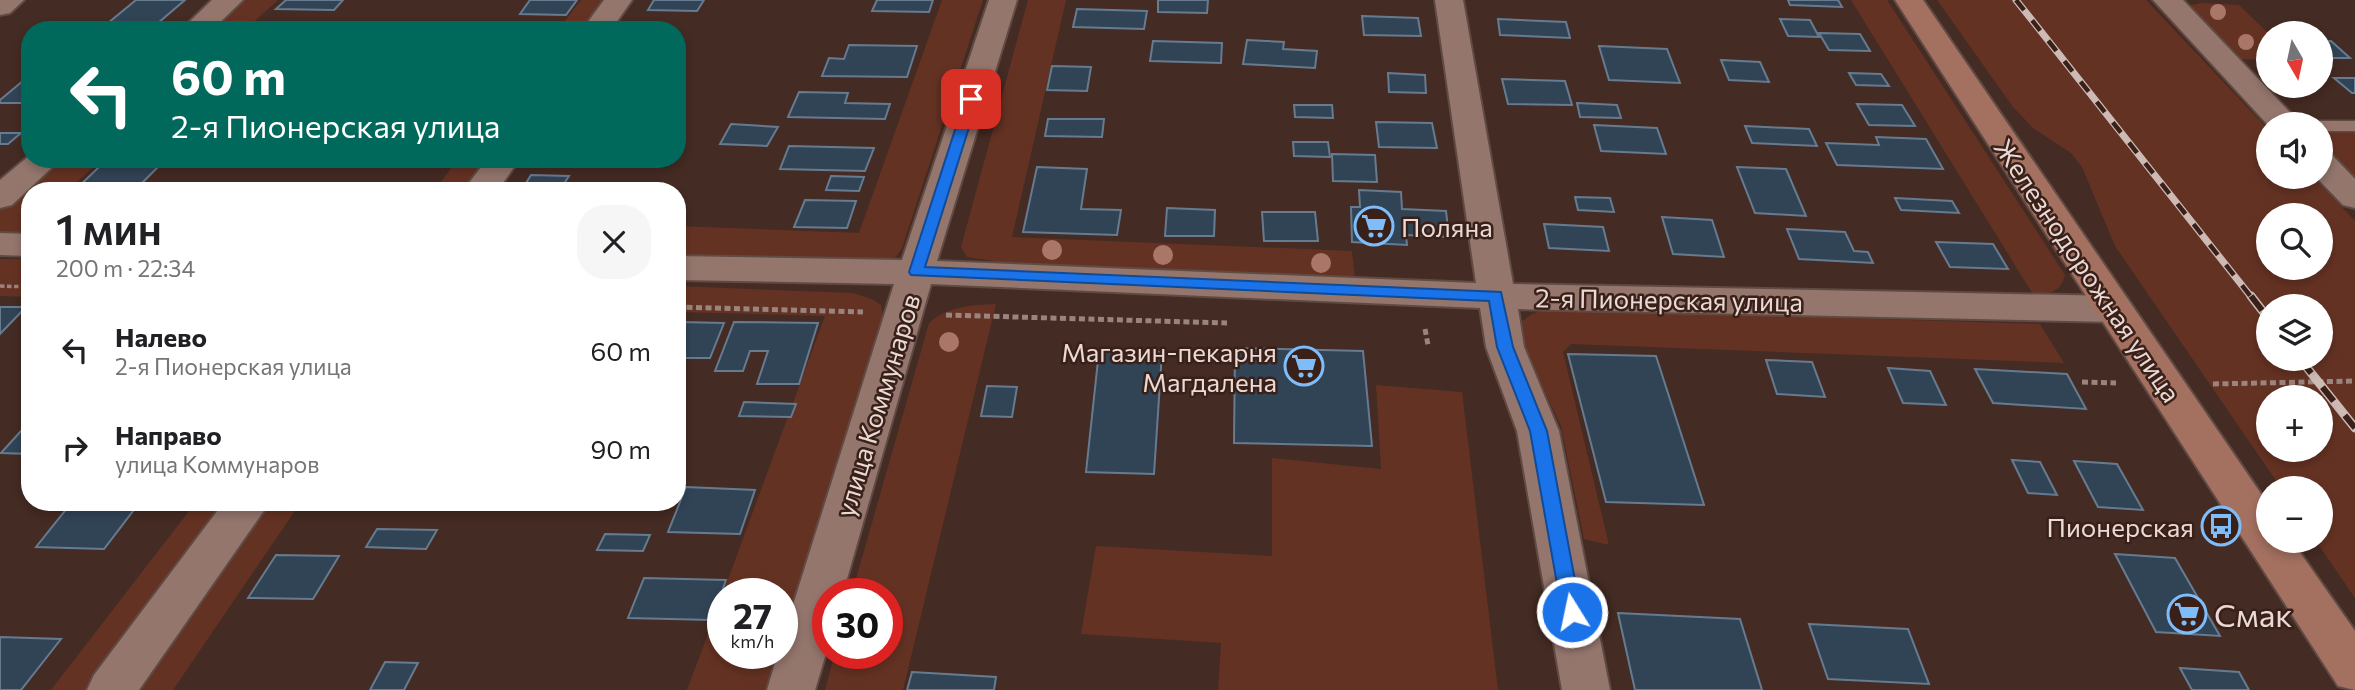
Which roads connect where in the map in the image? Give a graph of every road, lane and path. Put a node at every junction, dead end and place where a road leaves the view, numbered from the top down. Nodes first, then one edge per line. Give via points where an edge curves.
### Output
1 (10, 0) edge
2 (229, 0) edge
3 (618, 0) edge
4 (1003, 0) edge
5 (1449, 0) edge
6 (1909, 0) edge
7 (2166, 0) edge
8 (0, 7) edge
9 (205, 21) edge
10 (603, 21) edge
11 (2273, 112) edge
12 (2333, 126) edge
13 (2355, 126) edge
14 (35, 168) edge
15 (2333, 175) edge
16 (0, 198) edge
17 (2355, 198) edge
18 (0, 244) edge
19 (21, 245) edge
20 (686, 268) edge
21 (916, 272) junction
22 (0, 286) edge
23 (21, 287) edge
24 (1495, 296) junction
25 (686, 307) edge
26 (2115, 309) junction
27 (871, 312) dead end
28 (940, 315) dead end
29 (1231, 323) dead end
30 (1412, 329) dead end
31 (1427, 345) dead end
32 (2355, 381) edge
33 (2082, 382) dead end
34 (2165, 385) junction
35 (242, 511) edge
36 (2256, 522) edge
37 (2277, 553) edge
38 (2355, 671) edge
39 (111, 690) edge
40 (791, 690) edge
41 (1586, 690) edge

1 - 8 street
2 - 9 street
3 - 10 street
4 - 21 street, улица Коммунаров
5 - 24 street
6 - 26 main road, Железнодорожная улица
7 - 11 street
12 - 13 lane
14 - 16 street
15 - 17 street
18 - 19 street
20 - 21 street, 2-я Пионерская улица
21 - 24 street, 2-я Пионерская улица
21 - 40 street, улица Коммунаров
22 - 23 path
24 - 26 street, 2-я Пионерская улица
24 - 41 street via 1505,347 1538,431
25 - 27 path
26 - 34 main road, Железнодорожная улица
28 - 29 path
30 - 31 path via 1425,329
32 - 34 path
33 - 34 path
34 - 36 main road, Железнодорожная улица
35 - 39 street
37 - 38 main road, Железнодорожная улица

